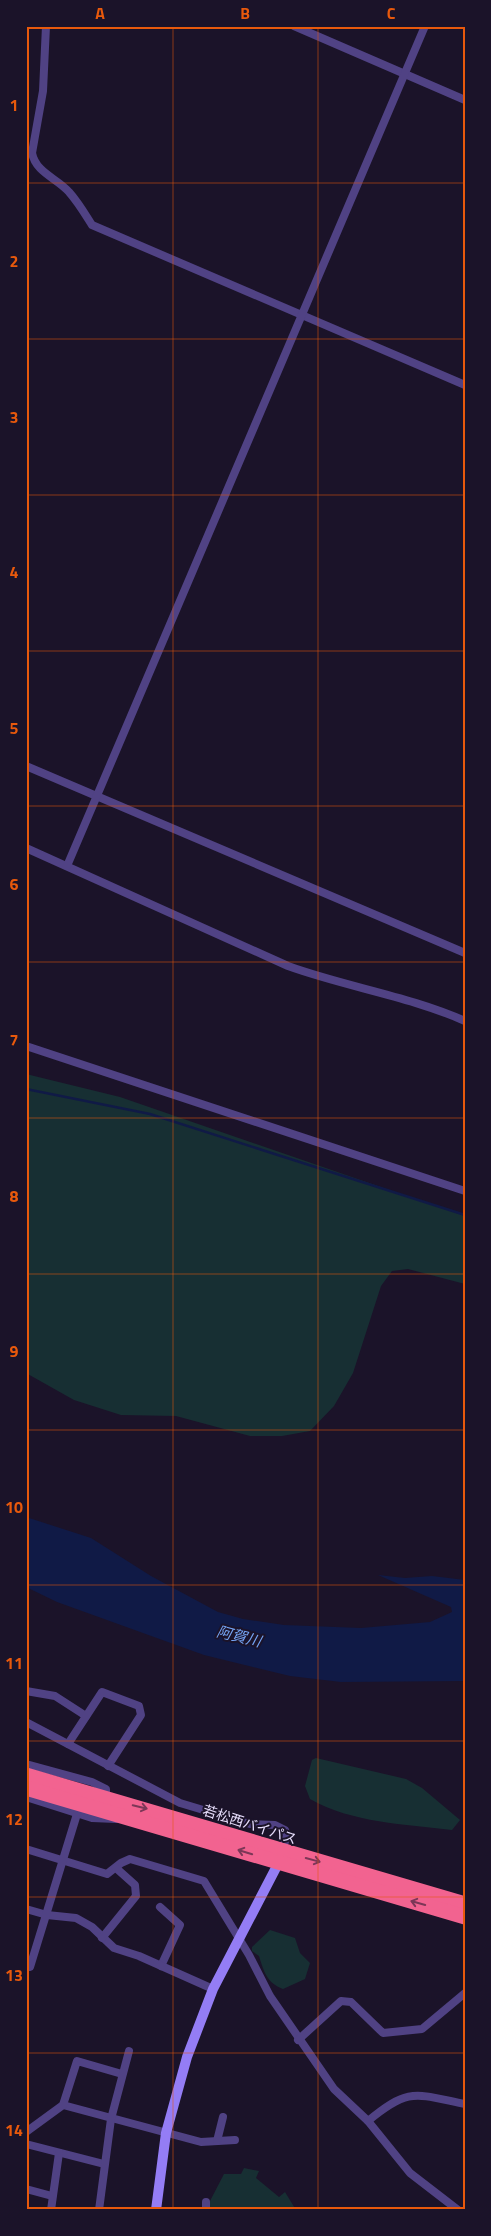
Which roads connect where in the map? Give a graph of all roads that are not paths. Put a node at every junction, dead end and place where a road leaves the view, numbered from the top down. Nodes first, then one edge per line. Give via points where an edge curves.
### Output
1 (46, 26) edge
2 (294, 26) edge
3 (425, 26) edge
4 (405, 74) junction
5 (465, 100) edge
6 (300, 314) junction
7 (465, 385) edge
8 (26, 766) edge
9 (96, 796) junction
10 (26, 848) edge
11 (67, 866) junction
12 (465, 953) edge
13 (465, 1020) edge
14 (26, 1046) edge
15 (465, 1191) edge
16 (26, 1691) edge
17 (86, 1716) junction
18 (26, 1722) edge
19 (68, 1744) junction
20 (26, 1764) edge
21 (108, 1766) junction
22 (26, 1775) edge
23 (26, 1788) edge
24 (26, 1797) edge
25 (106, 1798) junction
26 (77, 1814) junction
27 (124, 1815) junction
28 (26, 1849) edge
29 (280, 1857) junction
30 (62, 1860) junction
31 (116, 1868) junction
32 (465, 1904) edge
33 (160, 1907) dead end
34 (26, 1909) edge
35 (47, 1915) junction
36 (465, 1917) edge
37 (239, 1937) junction
38 (102, 1938) junction
39 (26, 1966) edge
40 (161, 1966) junction
41 (213, 1989) junction
42 (465, 1993) edge
43 (298, 2040) junction
44 (129, 2051) dead end
45 (122, 2074) junction
46 (465, 2104) edge
47 (63, 2105) junction
48 (223, 2117) dead end
49 (111, 2119) junction
50 (368, 2121) junction
51 (26, 2132) edge
52 (166, 2133) junction
53 (235, 2140) dead end
54 (217, 2141) junction
55 (26, 2144) edge
56 (59, 2153) junction
57 (104, 2164) junction
58 (26, 2189) edge
59 (52, 2196) junction
60 (51, 2210) edge
61 (99, 2210) edge
62 (156, 2210) edge
63 (458, 2210) edge

1 - 6 street via 43,91 32,153 38,168 68,190 92,225
2 - 4 street
3 - 4 street
4 - 5 street
4 - 6 street
6 - 7 street
6 - 9 street
8 - 9 street
9 - 11 street
9 - 12 street
10 - 11 street
11 - 13 street via 288,966
14 - 15 street
16 - 17 street via 55,1696
17 - 19 street
17 - 21 street via 102,1692 139,1706 141,1715
18 - 19 street
19 - 21 street
20 - 25 street via 92,1782 106,1789
21 - 29 street via 180,1803 250,1824 285,1830 287,1836
22 - 25 highway, 若松西バイパス
23 - 27 highway, 若松西バイパス
24 - 26 street
25 -> 29 highway, 若松西バイパス via 170,1815
26 - 27 street via 109,1820
26 - 30 street
29 -> 27 highway, 若松西バイパス
28 - 30 street
29 -> 32 highway, 若松西バイパス
36 -> 29 highway, 若松西バイパス
29 - 37 street
30 - 31 street via 107,1874
30 - 35 street
31 - 37 street via 130,1859 204,1881
31 - 38 street via 135,1885 136,1896
33 - 40 street via 180,1925
34 - 35 street
35 - 38 street via 76,1918 92,1927
35 - 39 street via 30,1967
37 - 41 street
37 - 43 street
38 - 40 street via 114,1948
40 - 41 street
41 - 52 street via 187,2056
42 - 43 street via 422,2029 383,2033 351,2002 341,2001
43 - 50 street via 334,2090
44 - 45 street
45 - 47 street via 77,2061 68,2077
45 - 49 street
46 - 50 street via 408,2095 391,2102
47 - 49 street
47 - 51 street
48 - 54 street
49 - 52 street
49 - 57 street
50 - 63 street via 410,2173
52 - 54 street via 201,2142
52 - 62 street
53 - 54 street
55 - 56 street
56 - 57 street
56 - 59 street
57 - 61 street
58 - 59 street
59 - 60 street

